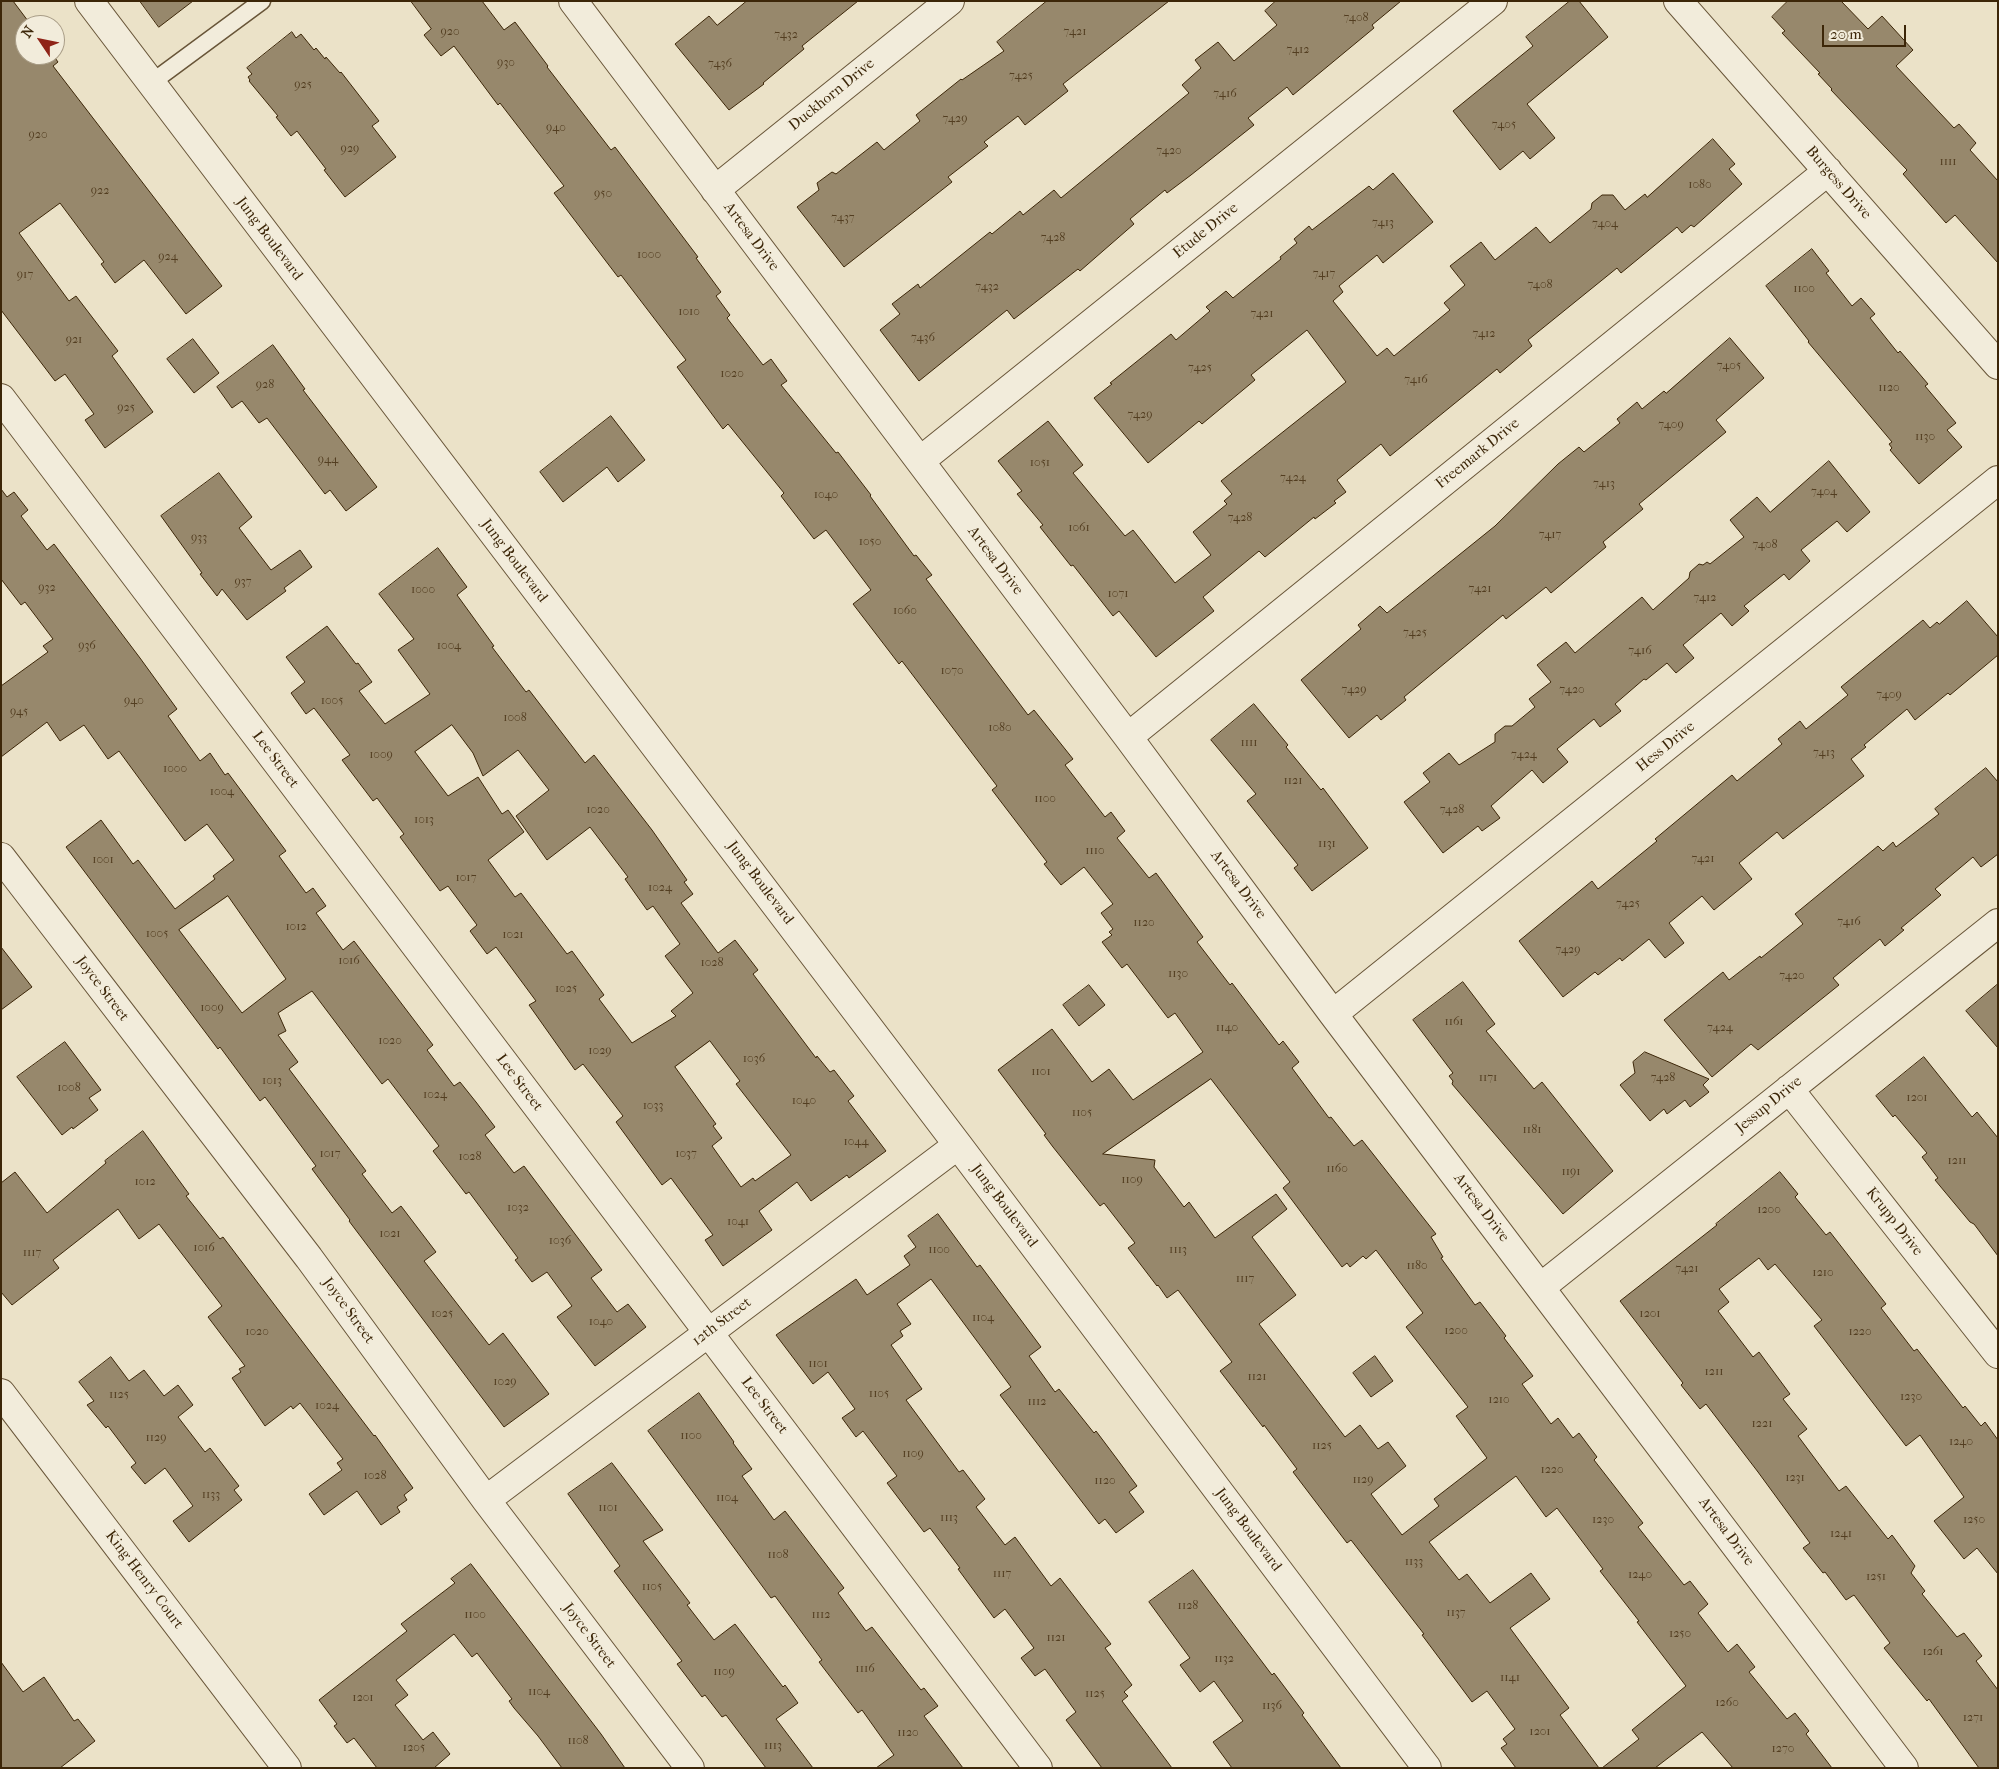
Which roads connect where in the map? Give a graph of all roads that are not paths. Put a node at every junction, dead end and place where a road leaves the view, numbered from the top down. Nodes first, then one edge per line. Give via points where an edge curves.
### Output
1 (89, 1) edge
2 (262, 1) edge
3 (573, 1) edge
4 (950, 1) edge
5 (1493, 1) edge
6 (1678, 1) edge
7 (151, 83) junction
8 (1828, 171) junction
9 (715, 190) junction
10 (1998, 365) edge
11 (1, 398) edge
12 (920, 461) junction
13 (1998, 480) edge
14 (1128, 737) junction
15 (1, 857) edge
16 (1998, 923) edge
17 (1334, 1014) junction
18 (1789, 1089) junction
19 (958, 1145) junction
20 (1541, 1287) junction
21 (708, 1333) junction
22 (1998, 1354) edge
23 (1, 1393) edge
24 (486, 1500) junction
25 (287, 1768) edge
26 (690, 1768) edge
27 (1038, 1768) edge
28 (1427, 1768) edge
29 (1904, 1768) edge

1 - 7 street, Jung Boulevard
2 - 7 lane
3 - 9 street, Artesa Drive
4 - 9 street, Duckhorn Drive
5 - 12 street, Etude Drive
6 - 8 street, Burgess Drive
7 - 19 street, Jung Boulevard
8 - 10 street, Burgess Drive
8 - 14 street, Freemark Drive
9 - 12 street, Artesa Drive
11 - 21 street, Lee Street
12 - 14 street, Artesa Drive
13 - 17 street, Hess Drive
14 - 17 street, Artesa Drive
15 - 24 street, Joyce Street via 309,1258
16 - 18 street, Jessup Drive
17 - 20 street, Artesa Drive
18 - 20 street, Jessup Drive
18 - 22 street, Krupp Drive
19 - 21 street, 12th Street
19 - 28 street, Jung Boulevard
20 - 29 street, Artesa Drive
21 - 24 street, 12th Street
21 - 27 street, Lee Street
23 - 25 street, King Henry Court
24 - 26 street, Joyce Street

